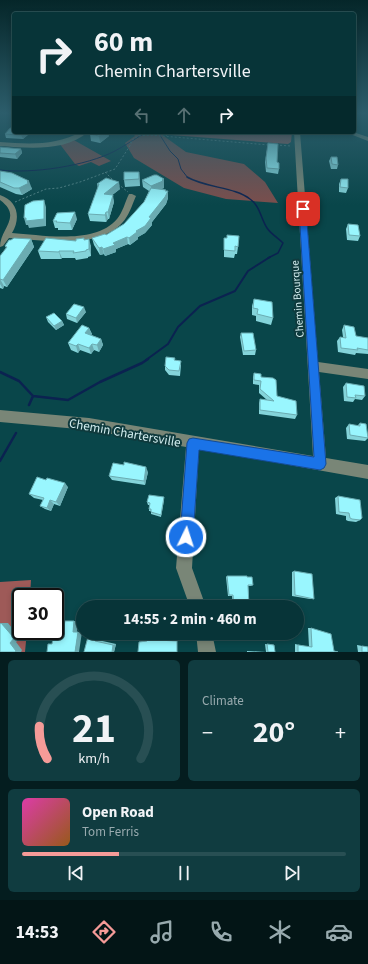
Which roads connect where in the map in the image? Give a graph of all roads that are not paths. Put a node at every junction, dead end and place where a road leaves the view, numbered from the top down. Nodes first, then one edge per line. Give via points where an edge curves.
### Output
1 (57, 143) edge
2 (298, 143) edge
3 (0, 144) edge
4 (132, 196) road end
5 (0, 197) edge
6 (7, 235) junction
7 (0, 244) edge
8 (313, 366) junction
9 (368, 374) edge
10 (0, 416) edge
11 (193, 443) junction
12 (320, 464) junction
13 (368, 472) edge
14 (195, 600) edge
15 (205, 640) edge
16 (207, 652) edge

1 - 3 street via 48,146
2 - 8 street, Chemin Bourque
4 - 6 street via 118,223 98,235 74,238
5 - 6 street via 13,210 14,221
6 - 7 street
8 - 9 street
8 - 12 street, Chemin Bourque
10 - 11 street, Chemin Chartersville via 75,422
11 - 12 street, Chemin Chartersville
11 - 14 street via 184,568
12 - 13 street, Chemin Chartersville
15 - 16 street

